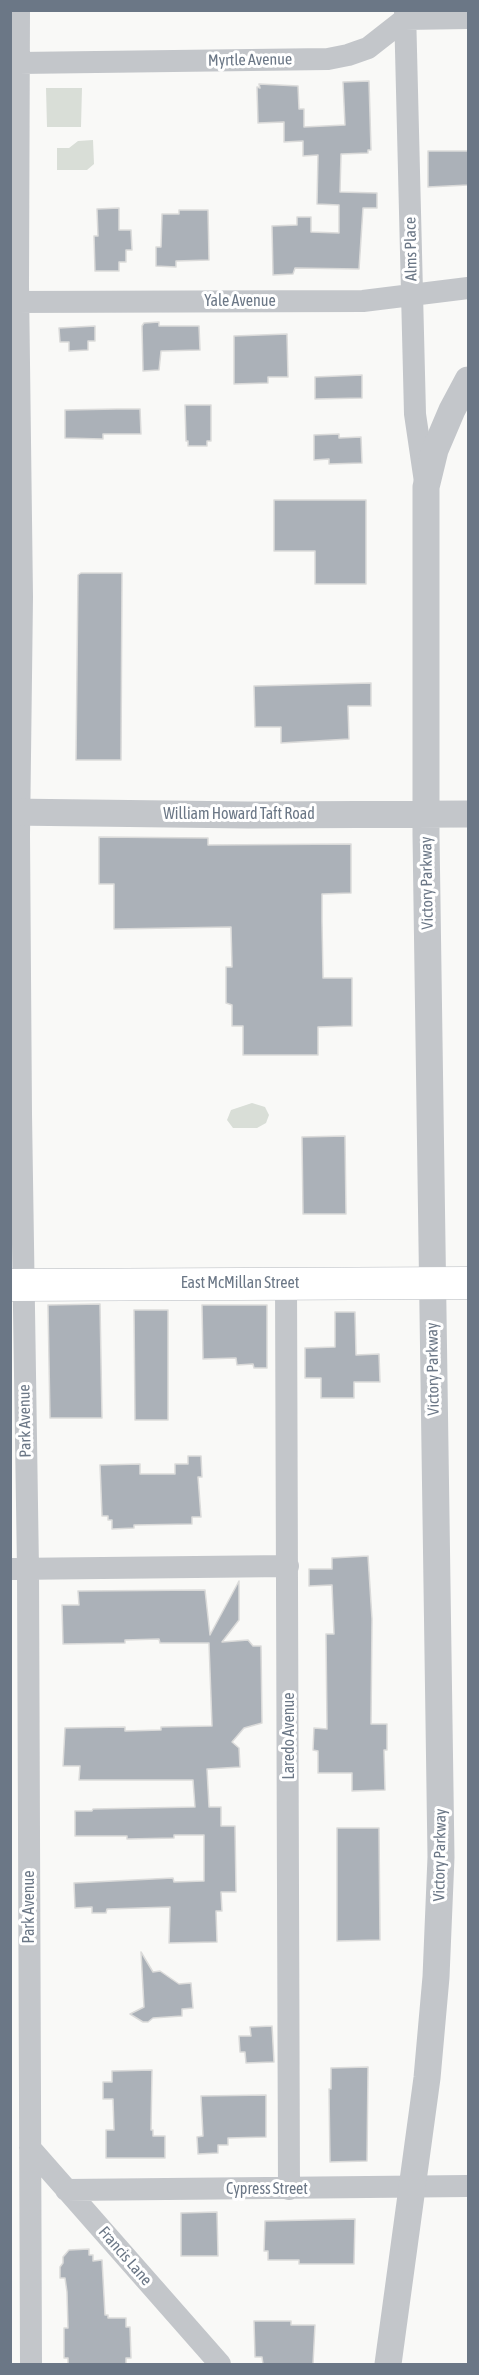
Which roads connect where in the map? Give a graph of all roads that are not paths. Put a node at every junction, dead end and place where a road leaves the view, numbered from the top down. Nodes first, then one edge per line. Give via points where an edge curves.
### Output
1 (19, 10) edge
2 (405, 15) edge
3 (468, 18) edge
4 (19, 63) junction
5 (468, 288) edge
6 (412, 296) junction
7 (14, 302) edge
8 (468, 380) edge
9 (426, 486) junction
10 (15, 812) edge
11 (426, 813) junction
12 (468, 814) edge
13 (286, 1282) junction
14 (432, 1283) junction
15 (468, 1283) edge
16 (17, 1285) edge
17 (288, 1566) junction
18 (19, 1569) edge
19 (30, 2148) junction
20 (468, 2186) edge
21 (413, 2187) junction
22 (289, 2189) junction
23 (66, 2190) junction
24 (31, 2364) edge
25 (220, 2364) edge
26 (388, 2364) edge

1 - 4 street, Park Avenue
2 - 3 street
2 - 4 street, Myrtle Avenue via 368,48 328,59
2 - 6 street, Alms Place
4 - 7 street, Park Avenue
5 - 6 street, Yale Avenue
6 - 7 street, Yale Avenue via 363,301
6 - 9 street, Alms Place via 415,414
7 - 10 street, Park Avenue via 22,597
8 - 9 street, Victory Parkway via 435,450
9 - 11 street, Victory Parkway
10 - 11 street, William Howard Taft Road
10 - 16 street, Park Avenue
11 - 12 street, William Howard Taft Road
11 - 14 street, Victory Parkway
13 - 14 main road, East McMillan Street
13 - 16 main road, East McMillan Street
13 - 17 street, Laredo Avenue
14 - 15 main road, East McMillan Street
14 - 21 street, Victory Parkway via 441,1857 436,1977
16 - 18 street, Park Avenue
17 - 18 street
17 - 22 street, Laredo Avenue
18 - 19 street, Park Avenue
19 - 23 street, Francis Lane
19 - 24 street, Park Avenue
20 - 21 street, Cypress Street
21 - 22 street, Cypress Street
21 - 26 street, Victory Parkway
22 - 23 street, Cypress Street
23 - 25 street, Francis Lane

